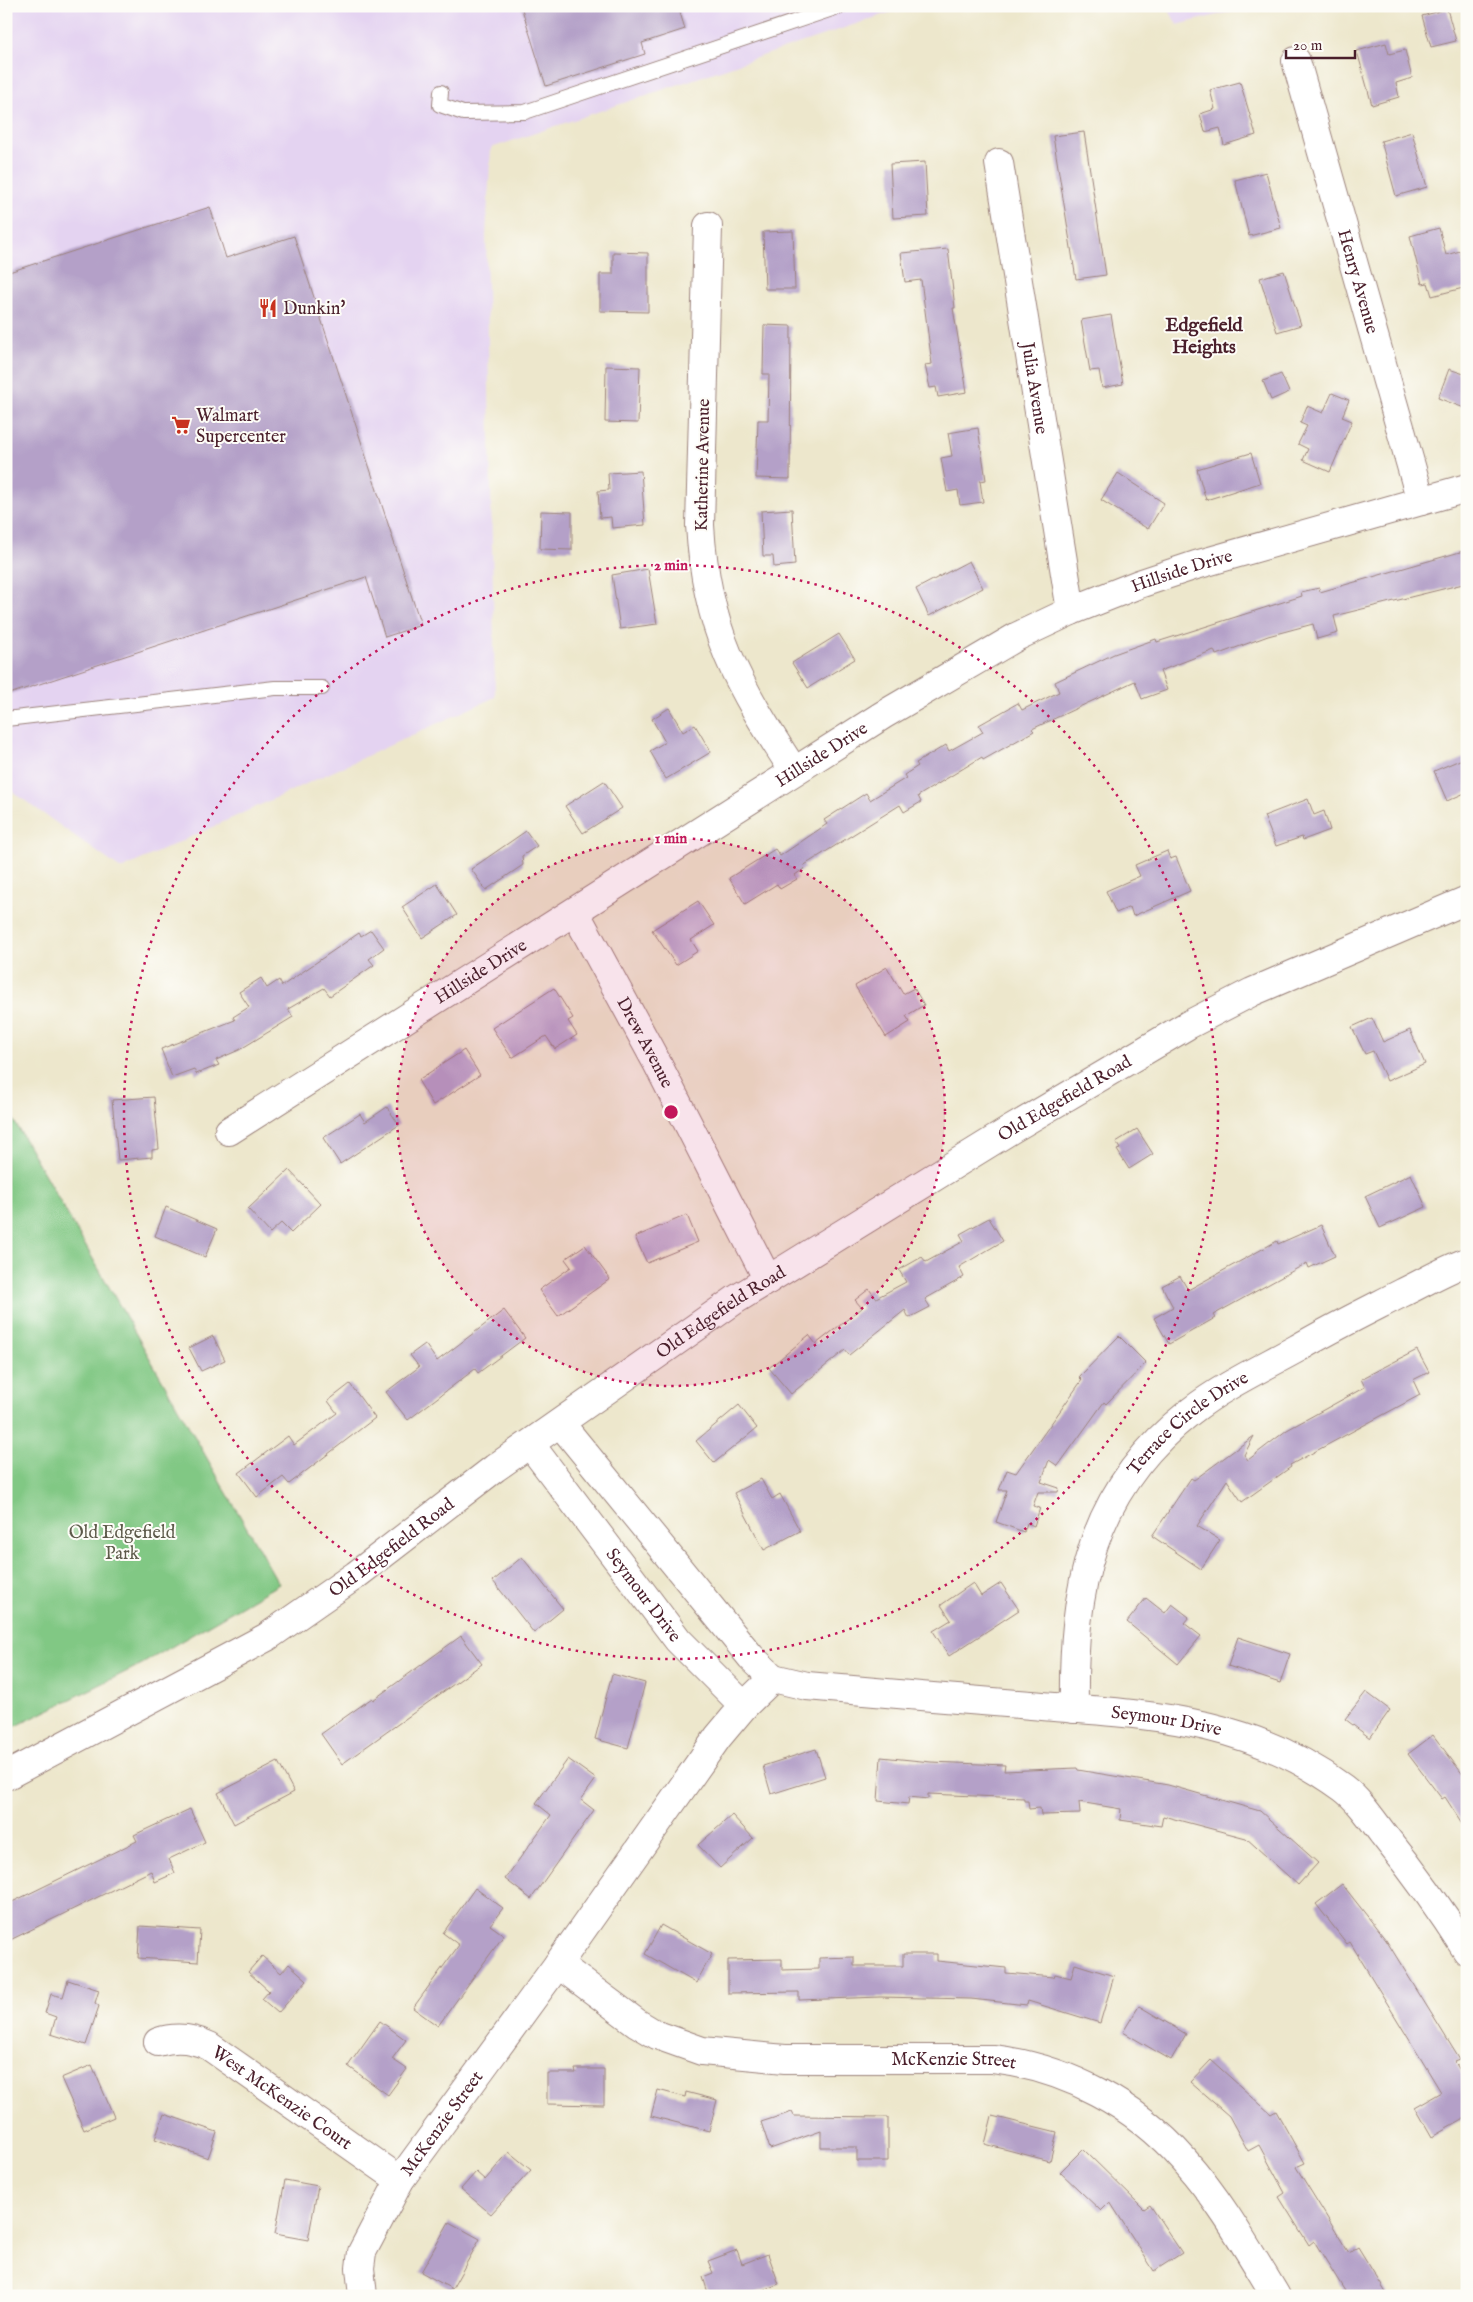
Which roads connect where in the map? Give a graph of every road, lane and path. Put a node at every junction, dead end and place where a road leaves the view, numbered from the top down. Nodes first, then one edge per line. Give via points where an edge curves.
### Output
1 (842, 6) edge
2 (1296, 61) dead end
3 (441, 92) dead end
4 (999, 163) dead end
5 (708, 226) dead end
6 (1467, 488) edge
7 (1421, 501) junction
8 (1071, 611) junction
9 (322, 688) dead end
10 (6, 719) edge
11 (794, 771) junction
12 (1467, 900) edge
13 (576, 912) junction
14 (229, 1131) dead end
15 (1467, 1262) edge
16 (768, 1280) junction
17 (560, 1423) junction
18 (530, 1444) junction
19 (773, 1678) junction
20 (744, 1706) junction
21 (1074, 1709) junction
22 (6, 1776) edge
23 (1467, 1951) edge
24 (558, 1964) junction
25 (158, 2042) dead end
26 (400, 2180) junction
27 (363, 2296) edge
28 (1276, 2296) edge

1 - 3 lane via 524,112 463,113 440,105
2 - 7 street, Henry Avenue
4 - 8 street, Julia Avenue
5 - 11 street, Katherine Avenue via 700,525 707,592 734,672 750,704
6 - 7 street, Hillside Drive
7 - 8 street, Hillside Drive via 1196,565
8 - 11 street, Hillside Drive via 1009,641
9 - 10 lane via 275,688
11 - 13 street, Hillside Drive
12 - 16 street, Old Edgefield Road via 1252,992 1188,1025
13 - 14 street, Hillside Drive
13 - 16 street, Drew Avenue
15 - 21 street, Terrace Circle Drive via 1326,1331 1216,1394 1148,1451 1100,1526 1086,1571 1074,1636
16 - 17 street, Old Edgefield Road
17 - 18 street, Old Edgefield Road
17 - 19 street via 751,1657
18 - 20 street, Seymour Drive via 678,1640
18 - 22 street, Old Edgefield Road via 320,1602 267,1637
19 - 20 street
19 - 21 street, Seymour Drive via 807,1686
20 - 24 street, McKenzie Street via 718,1737
21 - 23 street, Seymour Drive via 1129,1712 1208,1726 1249,1738 1314,1769 1357,1800
24 - 26 street, McKenzie Street
24 - 28 street, McKenzie Street via 637,2023 658,2035 702,2050 786,2059 993,2059 1019,2062 1069,2078 1122,2105 1184,2160 1224,2213
25 - 26 street, West McKenzie Court via 183,2038 209,2046
26 - 27 street, McKenzie Street via 362,2252

